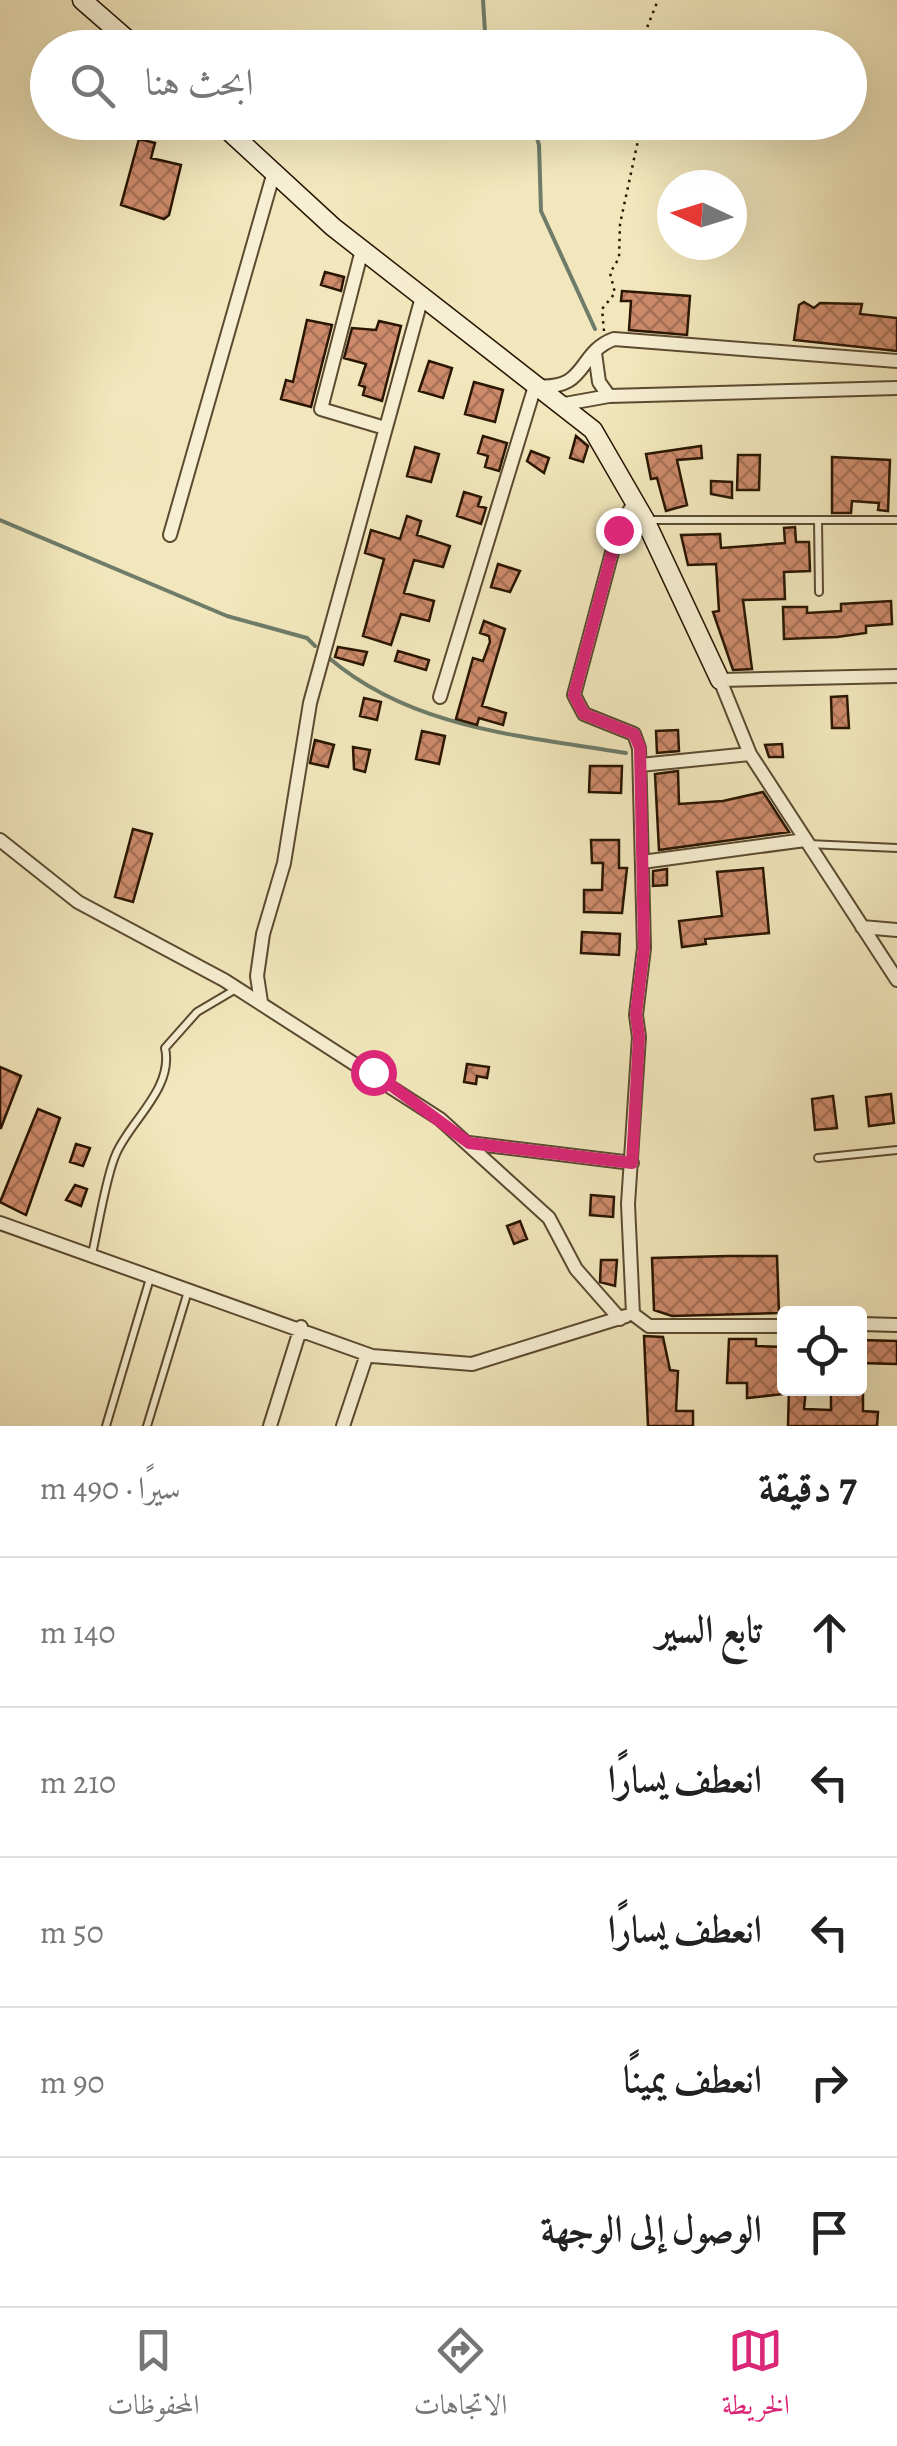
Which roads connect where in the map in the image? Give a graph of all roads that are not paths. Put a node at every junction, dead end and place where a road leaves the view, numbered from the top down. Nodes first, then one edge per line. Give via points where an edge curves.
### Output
1 (82, 0) edge
2 (116, 30) edge
3 (239, 140) edge
4 (274, 172) junction
5 (362, 250) junction
6 (422, 297) junction
7 (600, 347) junction
8 (897, 361) edge
9 (534, 386) junction
10 (897, 388) edge
11 (609, 396) junction
12 (560, 406) junction
13 (385, 428) junction
14 (634, 502) junction
15 (646, 520) junction
16 (818, 520) junction
17 (897, 520) edge
18 (170, 535) dead end
19 (819, 592) dead end
20 (897, 676) edge
21 (720, 680) junction
22 (440, 697) dead end
23 (750, 754) junction
24 (640, 765) junction
25 (0, 840) edge
26 (806, 842) junction
27 (897, 848) edge
28 (642, 862) junction
29 (862, 927) junction
30 (897, 930) edge
31 (897, 980) edge
32 (237, 988) junction
33 (261, 1002) junction
34 (469, 1143) junction
35 (897, 1150) edge
36 (818, 1158) dead end
37 (632, 1163) junction
38 (0, 1223) edge
39 (92, 1254) junction
40 (152, 1274) junction
41 (189, 1287) junction
42 (626, 1317) junction
43 (867, 1324) edge
44 (897, 1325) edge
45 (777, 1326) edge
46 (301, 1327) junction
47 (368, 1354) junction
48 (106, 1426) edge
49 (147, 1426) edge
50 (270, 1426) edge
51 (344, 1426) edge

1 - 2 street
3 - 4 street
4 - 5 street
4 - 18 street
5 - 6 street
5 - 13 street via 321,410
6 - 9 street
6 - 13 street
7 - 8 street via 625,340
7 - 9 street via 570,381
7 - 11 street via 596,373
9 - 12 street
9 - 22 street
10 - 11 street
11 - 12 street
12 - 14 street via 593,430
13 - 33 street via 310,703 284,863 263,934
14 - 15 street
14 - 24 street via 618,530 574,695 584,714 634,734
15 - 16 lane
15 - 21 street
16 - 17 lane
16 - 19 lane
20 - 21 street
21 - 23 street
23 - 24 street
23 - 26 street
24 - 28 street
25 - 32 street via 78,902
26 - 27 lane
26 - 28 street
26 - 29 street
28 - 37 street
29 - 30 street
29 - 31 street
32 - 33 street
32 - 39 lane via 197,1012 165,1048 151,1102 116,1154
33 - 34 street
34 - 37 street
34 - 42 street via 549,1218 576,1268
35 - 36 lane
37 - 42 street
38 - 39 street
39 - 40 street
40 - 41 street
40 - 48 lane
41 - 46 street
41 - 49 lane
42 - 45 street via 649,1326
42 - 47 street via 472,1364
43 - 44 street
46 - 47 street
46 - 50 street
47 - 51 street

